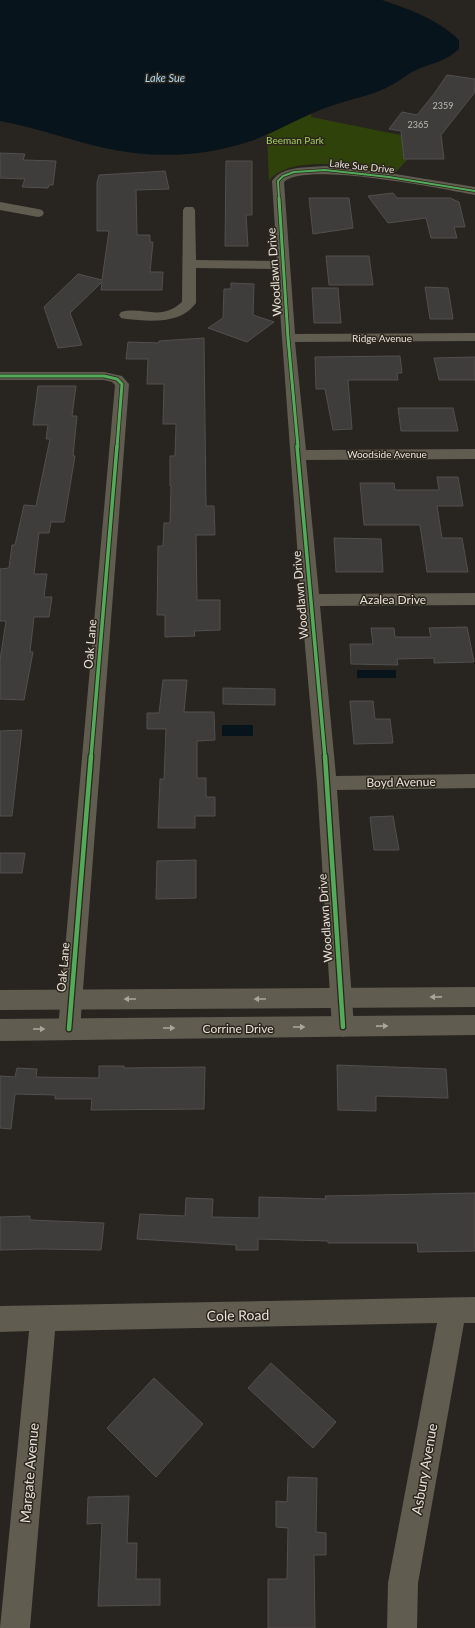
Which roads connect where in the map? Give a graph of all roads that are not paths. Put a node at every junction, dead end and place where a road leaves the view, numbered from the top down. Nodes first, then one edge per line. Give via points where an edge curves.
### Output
1 (294, 172) joint
2 (475, 190) edge
3 (0, 206) edge
4 (189, 210) dead end
5 (38, 213) dead end
6 (190, 264) junction
7 (284, 265) junction
8 (126, 315) dead end
9 (475, 337) edge
10 (288, 338) junction
11 (0, 376) edge
12 (475, 454) edge
13 (298, 455) junction
14 (475, 599) edge
15 (310, 600) junction
16 (475, 781) edge
17 (326, 783) junction
18 (475, 997) edge
19 (341, 998) junction
20 (70, 999) junction
21 (0, 1000) edge
22 (475, 1025) edge
23 (343, 1027) junction
24 (69, 1029) junction
25 (0, 1030) edge
26 (464, 1310) edge
27 (0, 1319) edge
28 (43, 1319) junction
29 (15, 1628) edge
30 (402, 1628) edge

1 - 2 street, Lake Sue Drive via 332,171
1 - 7 street, Woodlawn Drive via 278,181
3 - 5 street
4 - 6 street
6 - 7 street
6 - 8 street via 189,303 182,311 168,316
7 - 10 street, Woodlawn Drive
9 - 10 street, Ridge Avenue
10 - 13 street, Woodlawn Drive
11 - 20 street, Oak Lane via 104,376 117,379 122,384
12 - 13 street, Woodside Avenue
13 - 15 street, Woodlawn Drive
14 - 15 street, Azalea Drive
15 - 17 street, Woodlawn Drive
16 - 17 street, Boyd Avenue
17 - 19 street, Woodlawn Drive
18 -> 19 street
19 -> 20 street
19 - 23 street, Woodlawn Drive
20 - 21 street
20 - 24 street, Oak Lane
23 -> 22 street, Corrine Drive
24 -> 23 street, Corrine Drive
25 -> 24 street, Corrine Drive
26 - 28 street, Cole Road
26 - 30 street, Asbury Avenue via 403,1583
27 - 28 street, Cole Road
28 - 29 street, Margate Avenue

